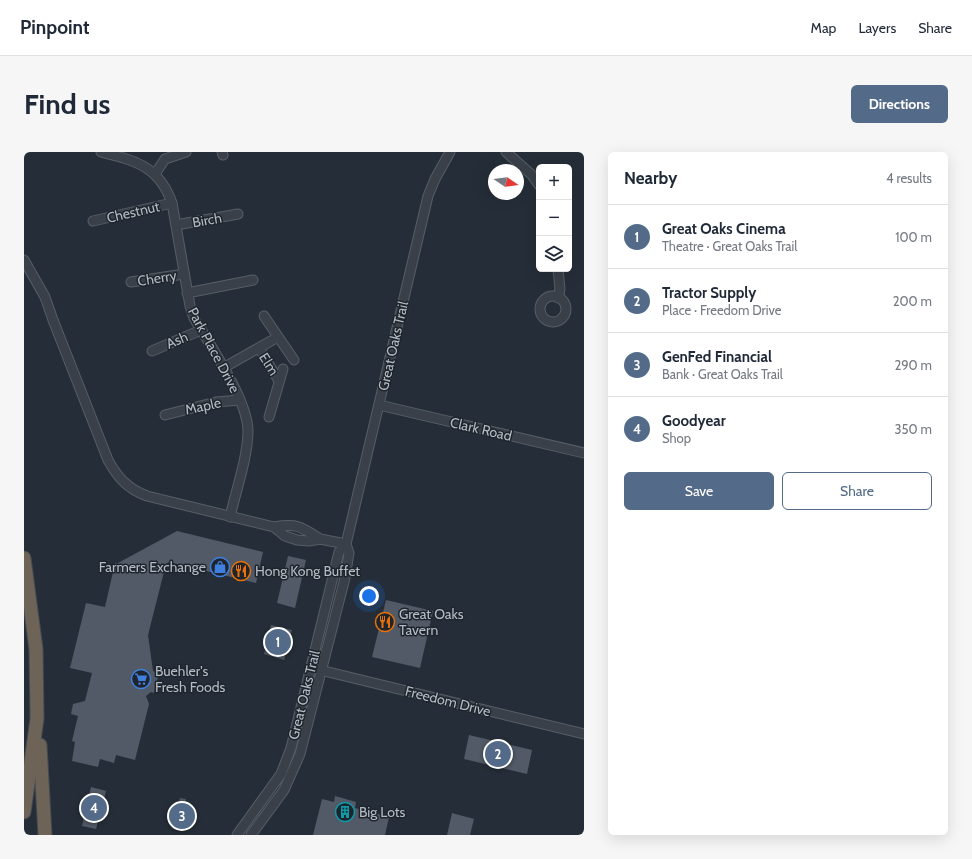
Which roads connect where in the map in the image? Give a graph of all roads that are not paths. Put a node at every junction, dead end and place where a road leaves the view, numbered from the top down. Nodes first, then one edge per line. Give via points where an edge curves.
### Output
1 (101, 152) edge
2 (186, 152) edge
3 (450, 152) edge
4 (506, 152) edge
5 (166, 155) edge
6 (155, 174) junction
7 (536, 182) edge
8 (172, 203) junction
9 (238, 214) dead end
10 (93, 221) dead end
11 (176, 225) junction
12 (24, 260) edge
13 (558, 272) edge
14 (184, 274) junction
15 (253, 280) dead end
16 (131, 282) dead end
17 (187, 293) junction
18 (558, 298) dead end
19 (264, 316) dead end
20 (201, 330) junction
21 (278, 337) junction
22 (258, 348) junction
23 (152, 351) dead end
24 (294, 360) dead end
25 (223, 368) junction
26 (283, 369) dead end
27 (279, 381) junction
28 (240, 400) junction
29 (379, 405) junction
30 (165, 414) dead end
31 (269, 417) dead end
32 (584, 453) edge
33 (230, 517) junction
34 (274, 528) junction
35 (320, 539) junction
36 (346, 544) junction
37 (24, 558) edge
38 (311, 668) junction
39 (321, 670) junction
40 (38, 718) junction
41 (584, 734) edge
42 (24, 812) edge
43 (45, 835) edge
44 (237, 835) edge
45 (251, 835) edge

1 - 6 street, Park Place Drive via 140,163
2 - 5 street
3 - 29 street, Great Oaks Trail via 428,196
4 - 7 street
5 - 6 street
6 - 8 street, Park Place Drive via 164,184
8 - 10 street, Chestnut
8 - 11 street, Park Place Drive
9 - 11 street, Birch
11 - 14 street, Park Place Drive
12 - 33 street via 45,297 115,473 132,489 146,496
13 - 18 street
14 - 16 street, Cherry
14 - 17 street, Park Place Drive
15 - 17 street
17 - 20 street, Park Place Drive via 194,318
19 - 21 street, Elm
20 - 23 street, Ash
20 - 25 street, Park Place Drive
21 - 22 street, Elm
21 - 24 street, Elm
22 - 25 street, Elm
22 - 27 street, Elm
25 - 28 street, Park Place Drive
26 - 27 street, Elm
27 - 31 street, Elm
28 - 30 street, Maple via 216,402
28 - 33 street, Park Place Drive via 246,417 247,442
29 - 32 street, Clark Road
29 - 36 street, Great Oaks Trail
33 - 34 street
34 - 35 street via 296,540 309,542
34 - 35 street via 294,524
35 - 36 street
36 - 38 street, Great Oaks Trail via 339,552
36 - 39 street, Great Oaks Trail via 349,553 345,578
37 - 40 highway via 36,649
38 - 39 street, Freedom Drive
38 - 44 street, Great Oaks Trail via 284,767 271,790
39 - 41 street, Freedom Drive
39 - 45 street, Great Oaks Trail via 296,766 278,800
40 - 42 highway
40 - 43 highway

